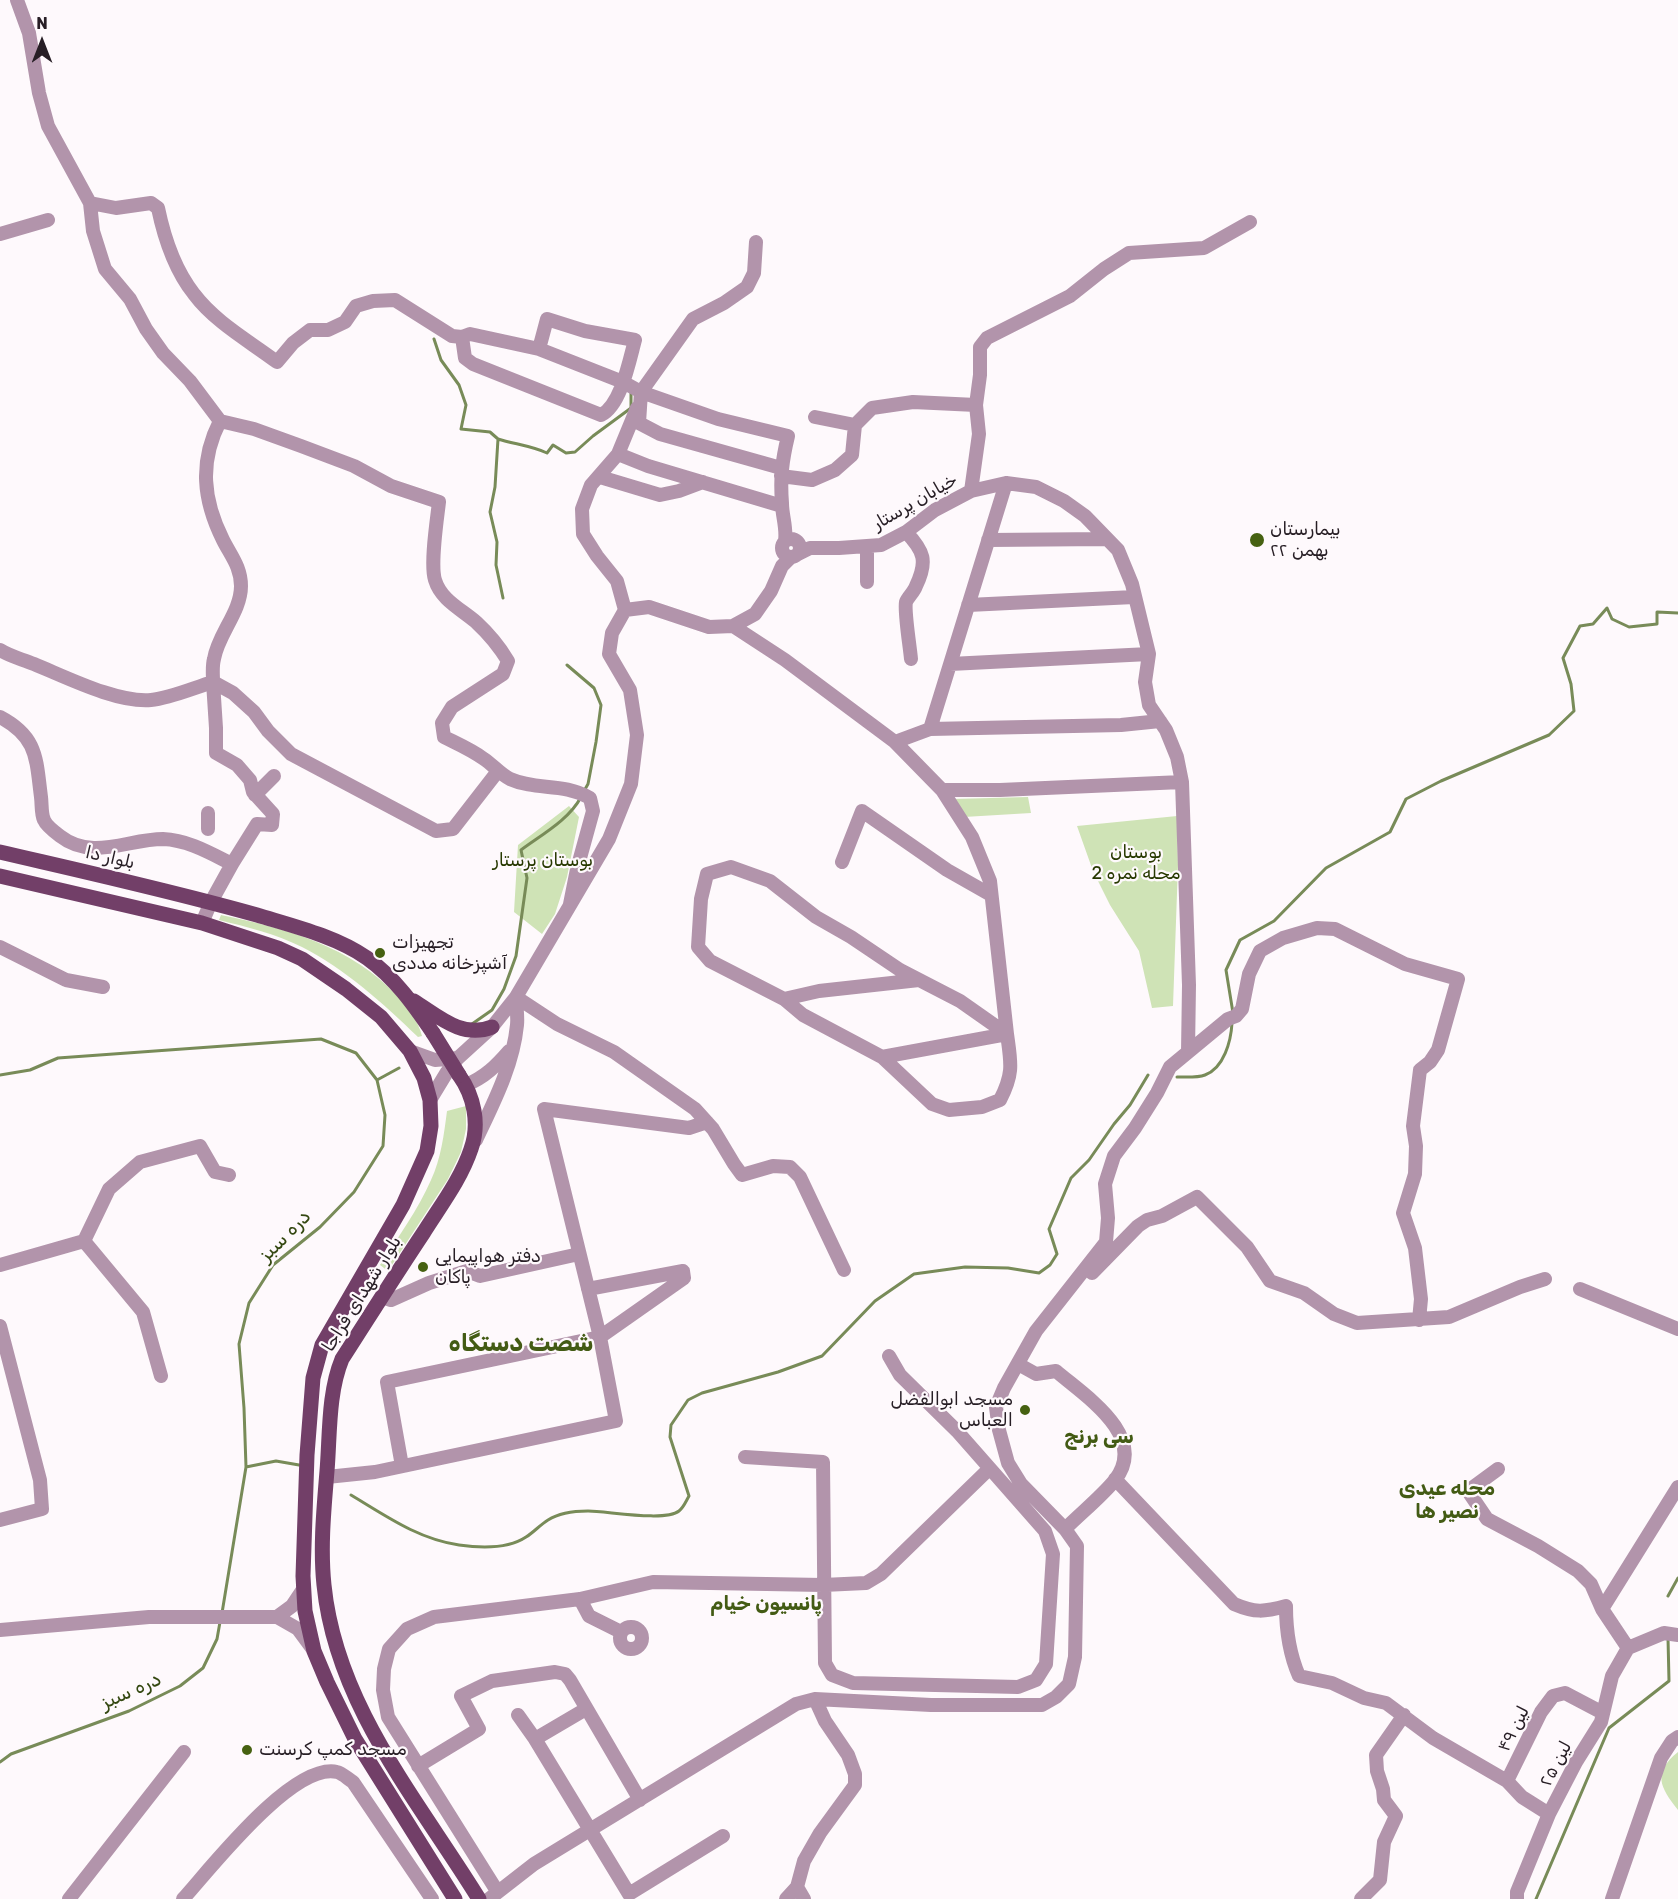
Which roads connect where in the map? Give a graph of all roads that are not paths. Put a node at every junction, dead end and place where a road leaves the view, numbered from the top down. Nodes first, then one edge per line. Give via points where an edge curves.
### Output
1 (16, 0) edge
2 (90, 203) junction
3 (48, 220) dead end
4 (1250, 222) dead end
5 (0, 234) edge
6 (756, 242) dead end
7 (462, 337) junction
8 (539, 349) junction
9 (623, 382) junction
10 (640, 395) junction
11 (976, 405) junction
12 (815, 417) dead end
13 (220, 421) junction
14 (855, 425) junction
15 (618, 454) junction
16 (781, 472) junction
17 (600, 477) junction
18 (703, 482) junction
19 (1006, 483) junction
20 (970, 491) junction
21 (782, 506) junction
22 (906, 532) junction
23 (1107, 538) junction
24 (988, 540) junction
25 (867, 546) junction
26 (791, 549) junction
27 (867, 582) dead end
28 (1134, 597) junction
29 (968, 604) junction
30 (625, 610) junction
31 (733, 626) junction
32 (0, 650) edge
33 (1149, 654) junction
34 (911, 659) dead end
35 (950, 664) junction
36 (213, 682) junction
37 (0, 717) edge
38 (1160, 721) junction
39 (930, 729) junction
40 (895, 742) junction
41 (498, 771) junction
42 (274, 776) dead end
43 (1182, 782) junction
44 (942, 790) junction
45 (255, 795) junction
46 (208, 813) dead end
47 (208, 829) dead end
48 (0, 852) edge
49 (842, 862) dead end
50 (232, 864) junction
51 (0, 876) edge
52 (991, 895) junction
53 (211, 902) junction
54 (570, 904) junction
55 (202, 923) junction
56 (0, 947) edge
57 (919, 980) junction
58 (103, 987) dead end
59 (407, 996) junction
60 (516, 997) junction
61 (784, 999) junction
62 (492, 1027) junction
63 (1006, 1034) junction
64 (513, 1047) junction
65 (410, 1051) junction
66 (1188, 1052) junction
67 (882, 1057) junction
68 (460, 1070) junction
69 (430, 1100) junction
70 (707, 1122) junction
71 (472, 1147) junction
72 (229, 1175) dead end
73 (84, 1241) junction
74 (579, 1254) junction
75 (0, 1265) edge
76 (844, 1269) dead end
77 (1545, 1279) dead end
78 (1077, 1280) junction
79 (588, 1289) junction
80 (1580, 1289) dead end
81 (382, 1297) junction
82 (1419, 1320) junction
83 (0, 1326) edge
84 (1678, 1329) edge
85 (600, 1337) junction
86 (889, 1356) dead end
87 (1018, 1364) junction
88 (160, 1376) dead end
89 (745, 1457) dead end
90 (402, 1466) junction
91 (989, 1469) junction
92 (1498, 1470) dead end
93 (327, 1477) junction
94 (1116, 1479) junction
95 (1678, 1487) edge
96 (0, 1520) edge
97 (1065, 1529) junction
98 (823, 1585) junction
99 (304, 1588) junction
100 (580, 1599) junction
101 (1602, 1609) junction
102 (277, 1617) junction
103 (0, 1630) edge
104 (621, 1632) dead end
105 (1678, 1635) edge
106 (1628, 1648) junction
107 (314, 1651) junction
108 (815, 1700) junction
109 (586, 1709) junction
110 (1603, 1713) junction
111 (518, 1715) dead end
112 (1404, 1715) junction
113 (1678, 1737) edge
114 (535, 1739) junction
115 (184, 1752) dead end
116 (418, 1766) junction
117 (1508, 1781) junction
118 (640, 1800) junction
119 (1549, 1814) junction
120 (589, 1831) junction
121 (723, 1836) dead end
122 (800, 1893) edge
123 (493, 1895) edge
124 (69, 1899) edge
125 (183, 1899) edge
126 (432, 1899) edge
127 (455, 1899) edge
128 (479, 1899) edge
129 (786, 1899) edge
130 (1361, 1899) edge
131 (1517, 1899) edge
132 (1612, 1899) edge

1 - 2 street via 29,33 48,126
2 - 7 street via 116,208 151,204 158,208 162,230 193,293 215,316 277,362 310,330 328,330 345,322 356,306 374,301 395,300 452,336
2 - 13 street via 93,231 105,269 130,299 163,353
3 - 5 street
4 - 11 street via 1204,248 1130,254 1070,296 987,338 980,346
6 - 10 street via 754,273 747,287 693,319
7 - 8 street via 470,334
7 - 9 street via 465,358 473,364 601,415 608,411
8 - 9 street
8 - 9 street via 547,319 635,340
9 - 10 street
10 - 15 street
10 - 16 street via 639,423 660,434
10 - 16 street via 788,436
11 - 14 street via 913,402 872,408
11 - 20 street via 979,434
12 - 14 street
13 - 36 street via 211,440 207,492 212,517 239,567 242,588 214,658
13 - 41 street via 301,446 354,466 391,486 439,502 434,579 442,595 497,643 508,660 503,674 452,707 442,723 444,737
14 - 16 street via 852,455 835,470 812,480
15 - 17 street
15 - 18 street
16 - 21 street
17 - 18 street via 660,495
17 - 30 street via 591,485 582,509 583,534 617,581
18 - 21 street
19 - 20 street, خیابان پرستار
19 - 23 street, خیابان پرستار via 1036,487 1064,501
19 - 24 street
20 - 22 street, خیابان پرستار
21 - 26 street
22 - 25 street, خیابان پرستار via 881,545
22 - 34 street via 921,548 923,560 916,587 906,603
23 - 24 street
23 - 28 street, خیابان پرستار via 1118,550
24 - 29 street
25 - 26 street, خیابان پرستار
25 - 27 street
26 - 31 street via 755,614
28 - 29 street
28 - 33 street, خیابان پرستار
29 - 35 street
30 - 31 street via 649,607 709,627
30 - 54 street via 612,633 609,654 630,690 637,735 631,784 609,839
31 - 40 street
32 - 36 street via 65,678 136,700 153,700
33 - 35 street
33 - 38 street via 1145,682 1149,705
35 - 39 street
36 - 41 street via 254,712 291,754 436,831 453,829
36 - 45 street via 216,753 237,765 250,780
37 - 50 street via 14,724 31,741 44,820 61,837 77,846 102,849 162,839 195,846
38 - 39 street
38 - 43 street via 1177,757
39 - 40 street
40 - 44 street
41 - 54 street via 510,779 577,790 590,798 593,811
42 - 45 street
43 - 44 street
43 - 66 street
44 - 52 street via 972,837 990,881
45 - 50 street via 273,814 272,825 257,824
46 - 47 street
48 - 53 main road, بلوار دا
49 - 52 street via 862,812
50 - 53 street
51 - 55 main road
52 - 63 street
53 - 55 street
53 - 59 main road, بلوار شهدای فراجا via 338,943 365,957
54 - 60 street
55 - 65 main road, بلوار شهدای فراجا via 302,959 381,1017
56 - 58 street via 66,980
57 - 61 street
57 - 61 street via 816,917 770,881 731,867 707,874 698,947 710,961
57 - 63 street via 960,1001
59 - 62 main road via 459,1029 480,1032
59 - 68 main road, بلوار شهدای فراجا, bridge
60 - 62 street
60 - 64 street
60 - 70 street via 557,1024 614,1052 695,1109
61 - 67 street via 803,1015
62 - 68 street
63 - 67 street
63 - 67 street via 1010,1081 1000,1100 982,1107 949,1110 932,1104
64 - 68 street via 483,1077
64 - 71 street via 494,1102
65 - 68 street
65 - 69 main road, بلوار شهدای فراجا
66 - 78 street via 1170,1067 1141,1120 1114,1156 1105,1184 1106,1242
66 - 82 street via 1242,1009 1249,974 1260,951 1283,938 1317,928 1335,929 1405,964 1458,979 1438,1050 1420,1070 1413,1126 1415,1174 1403,1213 1415,1248 1421,1299
68 - 69 street via 447,1072
68 - 71 main road, بلوار شهدای فراجا via 474,1106
69 - 99 main road, بلوار شهدای فراجا via 427,1151 416,1178 322,1345 313,1378 306,1455
70 - 74 street via 689,1128 544,1109
70 - 76 street via 742,1175 773,1166 790,1167 800,1177
71 - 81 main road, بلوار شهدای فراجا via 457,1181
72 - 73 street via 215,1172 200,1146 140,1162 108,1190
73 - 75 street
73 - 88 street via 143,1312
74 - 79 street
74 - 81 street via 480,1276 467,1271 391,1300
77 - 82 street via 1449,1317
78 - 82 street via 1091,1275 1138,1226 1197,1197 1247,1247 1270,1281 1304,1293 1334,1314 1357,1323
78 - 87 street via 1036,1331
79 - 85 street
79 - 85 street via 683,1271 684,1278
80 - 84 street
81 - 93 main road, بلوار شهدای فراجا via 337,1372
83 - 96 street via 40,1480 42,1509
85 - 90 street via 387,1382
85 - 90 street via 616,1421
86 - 91 street via 900,1375
87 - 94 street via 1036,1374 1056,1371 1113,1421 1124,1442 1125,1458
87 - 97 street via 996,1407 1008,1463 1021,1484
89 - 98 street via 823,1462
90 - 93 street
91 - 98 street via 881,1574 866,1583
91 - 98 street via 1045,1531 1053,1554 1046,1664 1036,1680 1018,1687 953,1686 854,1683 832,1675 825,1663
92 - 101 street via 1468,1491 1487,1519 1578,1571 1591,1584
93 - 128 main road, بلوار شهدای فراجا via 324,1584 343,1670 356,1703 399,1776
94 - 97 street
94 - 112 street via 1234,1604 1250,1611 1286,1606 1287,1635 1299,1676 1332,1683 1386,1703
95 - 101 street
97 - 108 street via 1077,1546 1075,1657 1069,1684 1056,1697 1042,1705
98 - 100 street via 653,1582
99 - 102 street via 292,1606
99 - 107 main road, بلوار شهدای فراجا
100 - 104 street via 589,1616
100 - 116 street via 434,1617 407,1629 389,1649 383,1690 388,1717
101 - 106 street
102 - 103 street via 149,1617
102 - 107 street via 298,1629
105 - 106 street via 1664,1633
106 - 110 street, لین ۲۵ via 1611,1676
107 - 127 main road, بلوار شهدای فراجا via 355,1739
108 - 118 street via 796,1704
108 - 122 street via 848,1755 855,1785 804,1861
109 - 114 street
109 - 116 street via 564,1674 531,1674 492,1681 461,1696 478,1729
109 - 118 street
110 - 117 street, لین ۴۹ via 1565,1693 1553,1696 1541,1712
110 - 119 street, لین ۲۵
111 - 114 street
112 - 117 street via 1433,1738
112 - 130 street via 1376,1755 1384,1800 1396,1816 1384,1842 1380,1880
113 - 132 street via 1661,1758
114 - 120 street
115 - 124 street
116 - 123 street
117 - 119 street, لین ۴۹ via 1522,1797
118 - 120 street
119 - 131 street, لین ۲۵
120 - 121 street via 629,1894
120 - 123 street via 534,1864
122 - 129 street
125 - 126 street via 286,1791 320,1773 338,1772 353,1782

